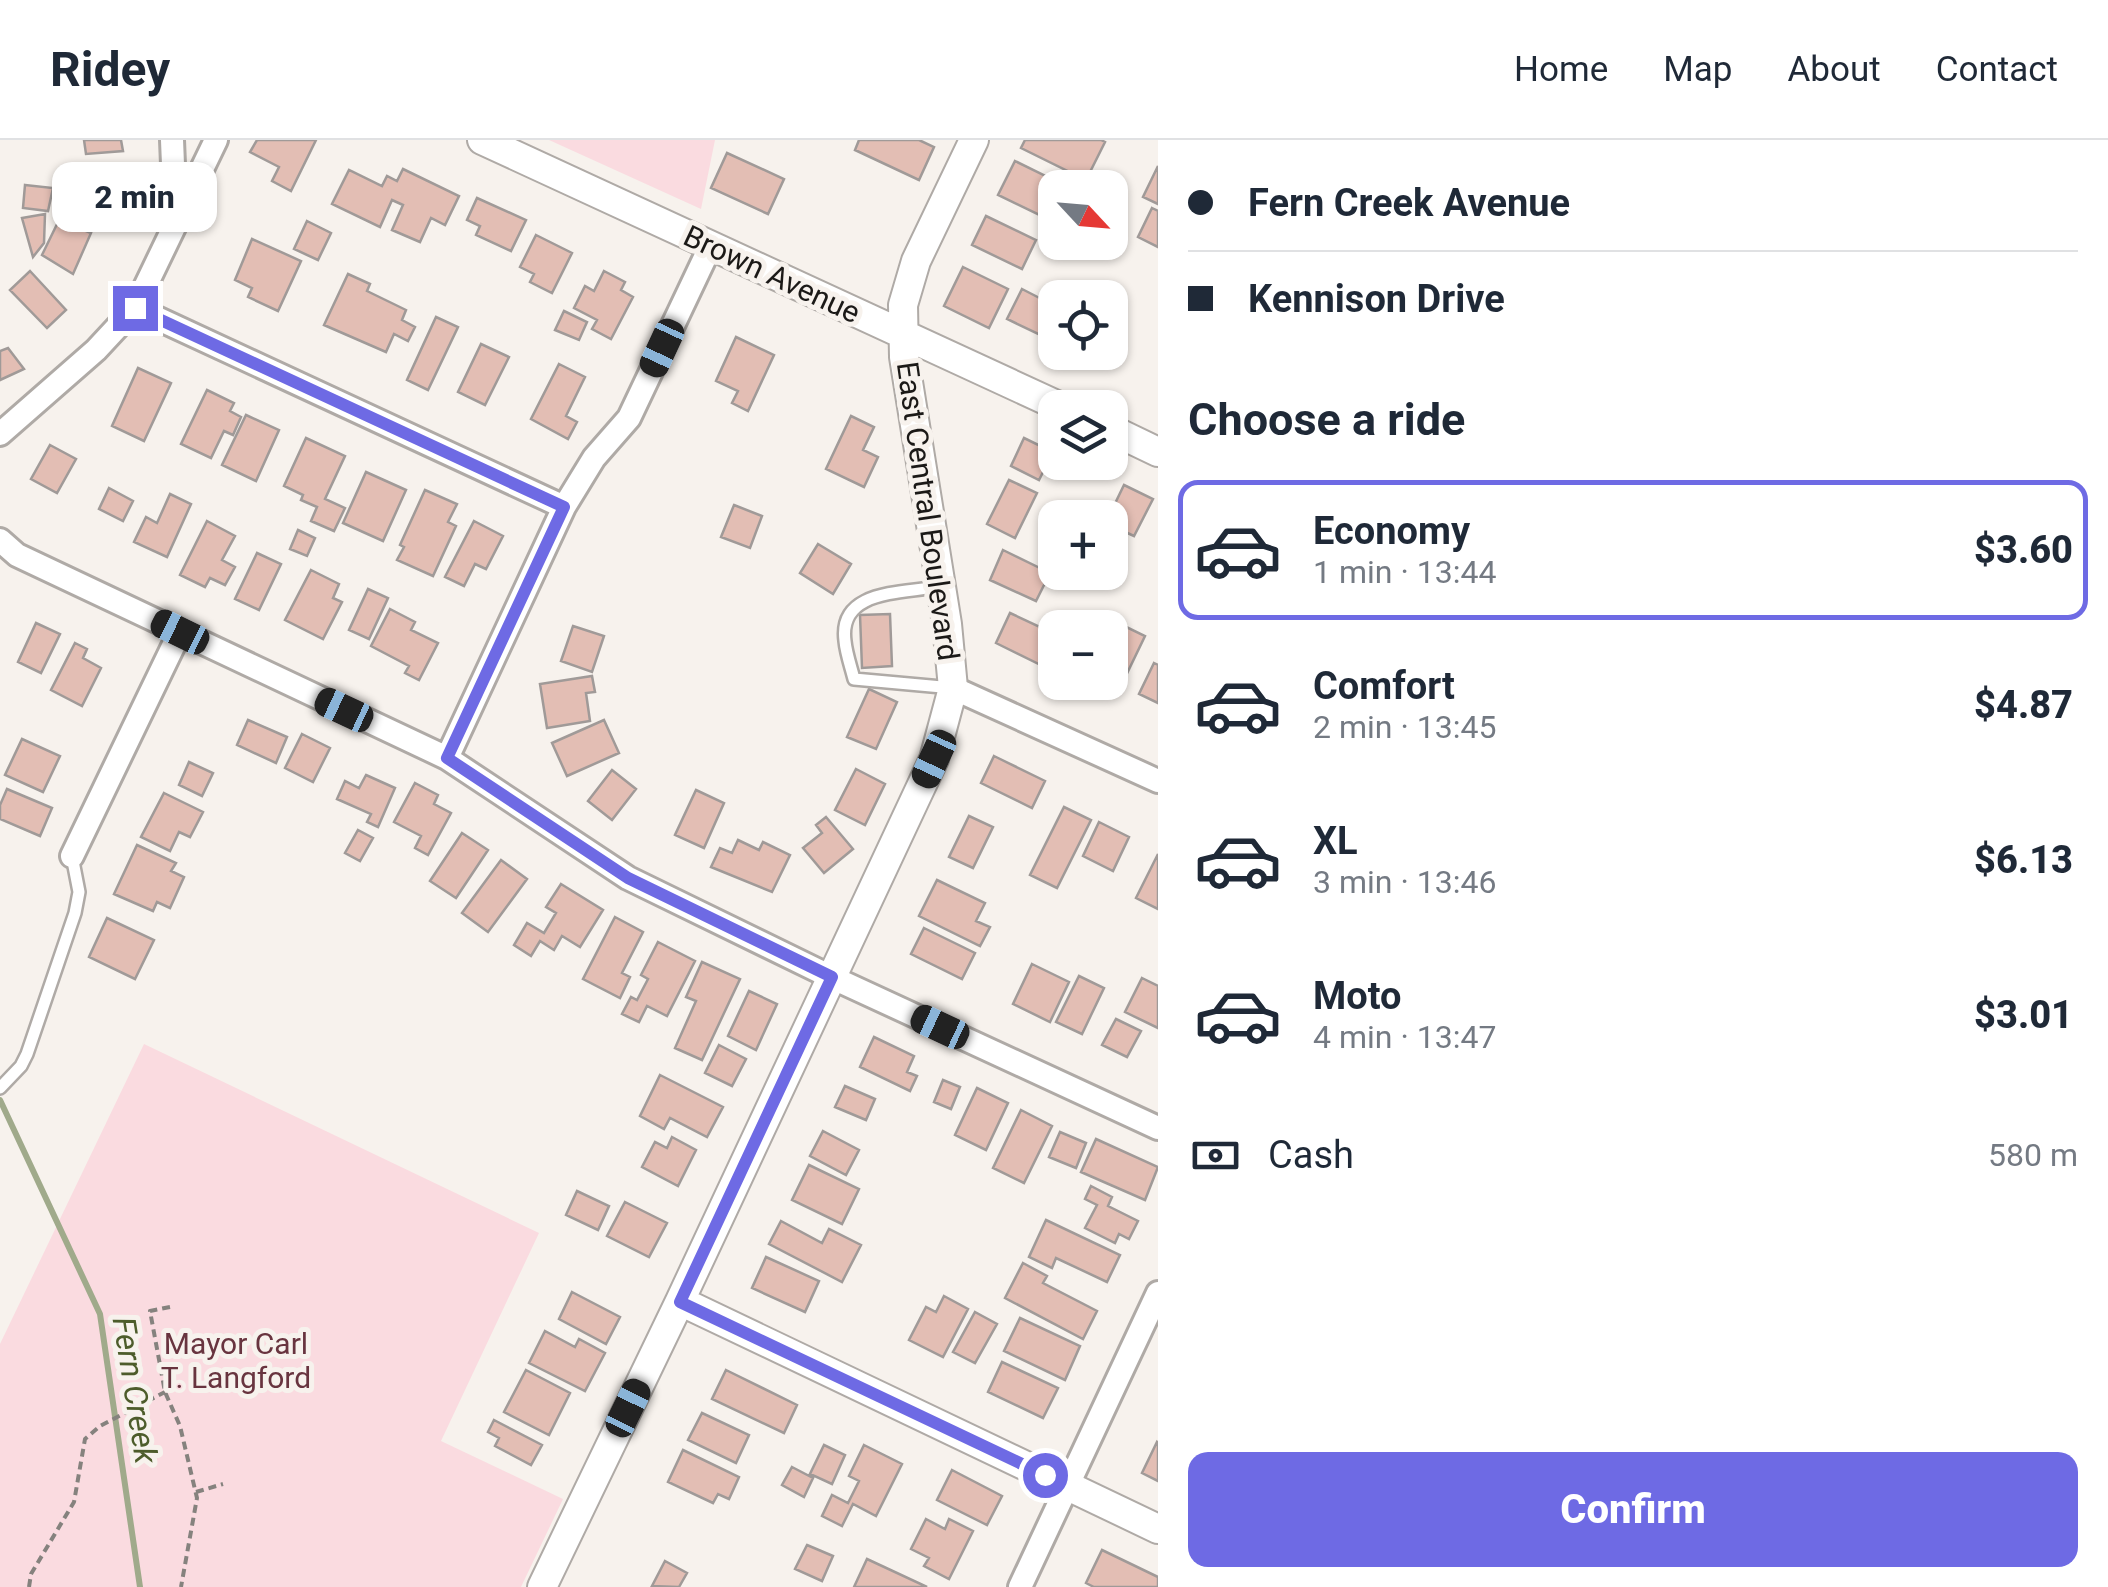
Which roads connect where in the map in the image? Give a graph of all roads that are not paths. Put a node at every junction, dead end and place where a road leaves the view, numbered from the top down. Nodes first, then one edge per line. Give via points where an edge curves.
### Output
1 (172, 140) edge
2 (216, 140) edge
3 (482, 140) edge
4 (974, 140) edge
5 (165, 243) junction
6 (710, 246) junction
7 (135, 308) junction
8 (902, 333) junction
9 (1038, 396) edge
10 (0, 434) edge
11 (1128, 438) edge
12 (1158, 452) edge
13 (564, 507) junction
14 (0, 540) edge
15 (941, 586) junction
16 (180, 632) junction
17 (953, 688) junction
18 (447, 758) junction
19 (1158, 781) edge
20 (72, 856) joint
21 (832, 977) junction
22 (0, 1088) edge
23 (1158, 1128) edge
24 (1158, 1294) edge
25 (680, 1302) junction
26 (1069, 1487) junction
27 (1158, 1530) edge
28 (542, 1587) edge
29 (1020, 1587) edge

1 - 5 street via 174,190
2 - 5 street
3 - 6 street, Brown Avenue
4 - 8 street, East Central Boulevard via 916,261
5 - 7 street
6 - 8 street, Brown Avenue
6 - 13 street via 629,418
7 - 10 street
7 - 13 street
8 - 9 street, Brown Avenue
8 - 15 street, East Central Boulevard
11 - 12 street
13 - 18 street
14 - 16 street via 18,555
15 - 17 street, East Central Boulevard
15 - 17 lane via 868,596 848,614 844,637 854,679
16 - 18 street
16 - 20 street
17 - 19 street
17 - 21 street, East Central Boulevard via 934,759
18 - 21 street via 628,878
20 - 22 lane via 79,892 52,988 21,1066
21 - 23 street
21 - 25 street, East Central Boulevard
24 - 26 street
25 - 26 street
25 - 28 street, East Central Boulevard
26 - 27 street
26 - 29 street

